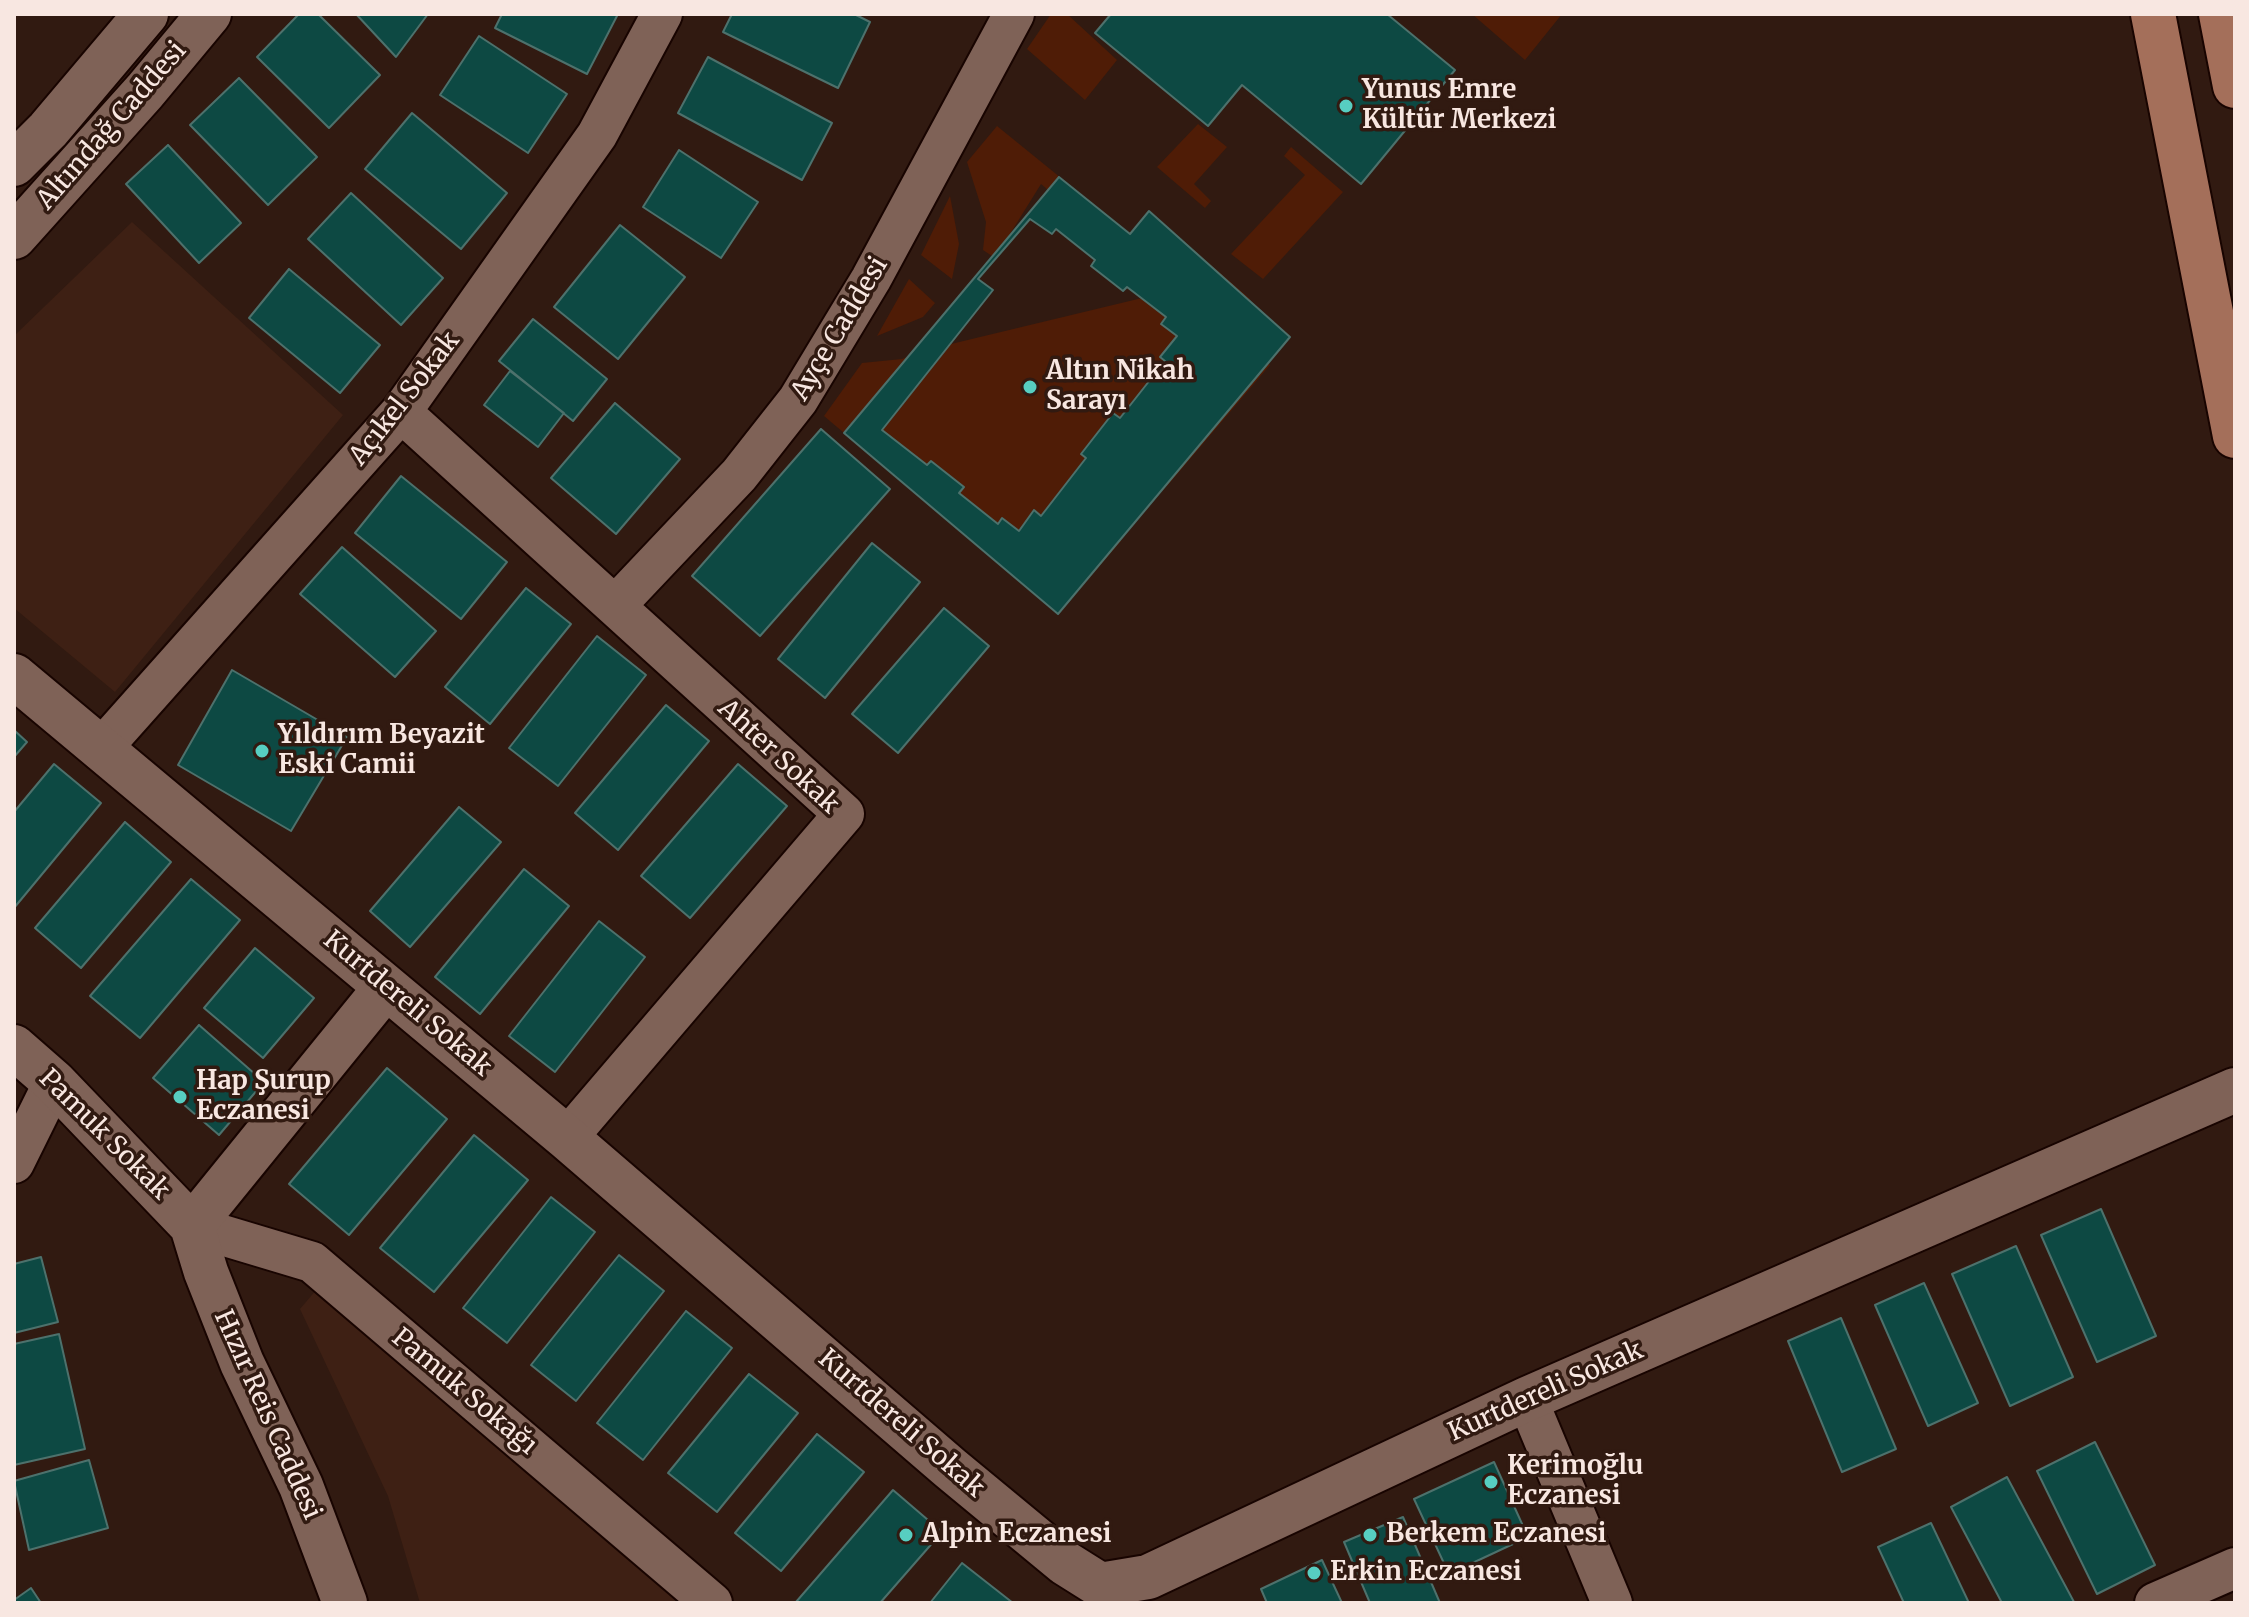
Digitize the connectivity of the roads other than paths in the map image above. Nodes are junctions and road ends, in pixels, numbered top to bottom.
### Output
1 (146, 14) edge
2 (209, 14) edge
3 (662, 14) edge
4 (1014, 14) edge
5 (2153, 14) edge
6 (2221, 14) edge
7 (2235, 86) edge
8 (14, 164) edge
9 (14, 237) edge
10 (401, 412) junction
11 (2235, 436) edge
12 (615, 606) junction
13 (14, 676) edge
14 (100, 750) junction
15 (386, 987) junction
16 (14, 1047) edge
17 (54, 1082) junction
18 (2235, 1090) edge
19 (567, 1138) junction
20 (14, 1163) edge
21 (192, 1226) junction
22 (1527, 1399) junction
23 (2235, 1568) edge
24 (1092, 1594) edge
25 (2168, 1600) edge
26 (345, 1603) edge
27 (712, 1603) edge
28 (1612, 1603) edge

1 - 8 street, Altındağ Caddesi
2 - 9 street, Altındağ Caddesi
3 - 10 street, Açıkel Sokak
4 - 12 street, Ayçe Caddesi
5 - 11 main road
6 - 7 main road
10 - 12 street, Ahter Sokak
10 - 14 street, Açıkel Sokak
12 - 19 street, Ahter Sokak
13 - 14 street, Kurtdereli Sokak
14 - 15 street, Kurtdereli Sokak
15 - 19 street, Kurtdereli Sokak
15 - 21 street
16 - 17 street, Pamuk Sokak
17 - 20 street
17 - 21 street, Pamuk Sokak
18 - 22 street, Kurtdereli Sokak
19 - 24 street, Kurtdereli Sokak
21 - 26 street, Hızır Reis Caddesi
21 - 27 street, Pamuk Sokağı
22 - 24 street, Kurtdereli Sokak
22 - 28 street
23 - 25 street

